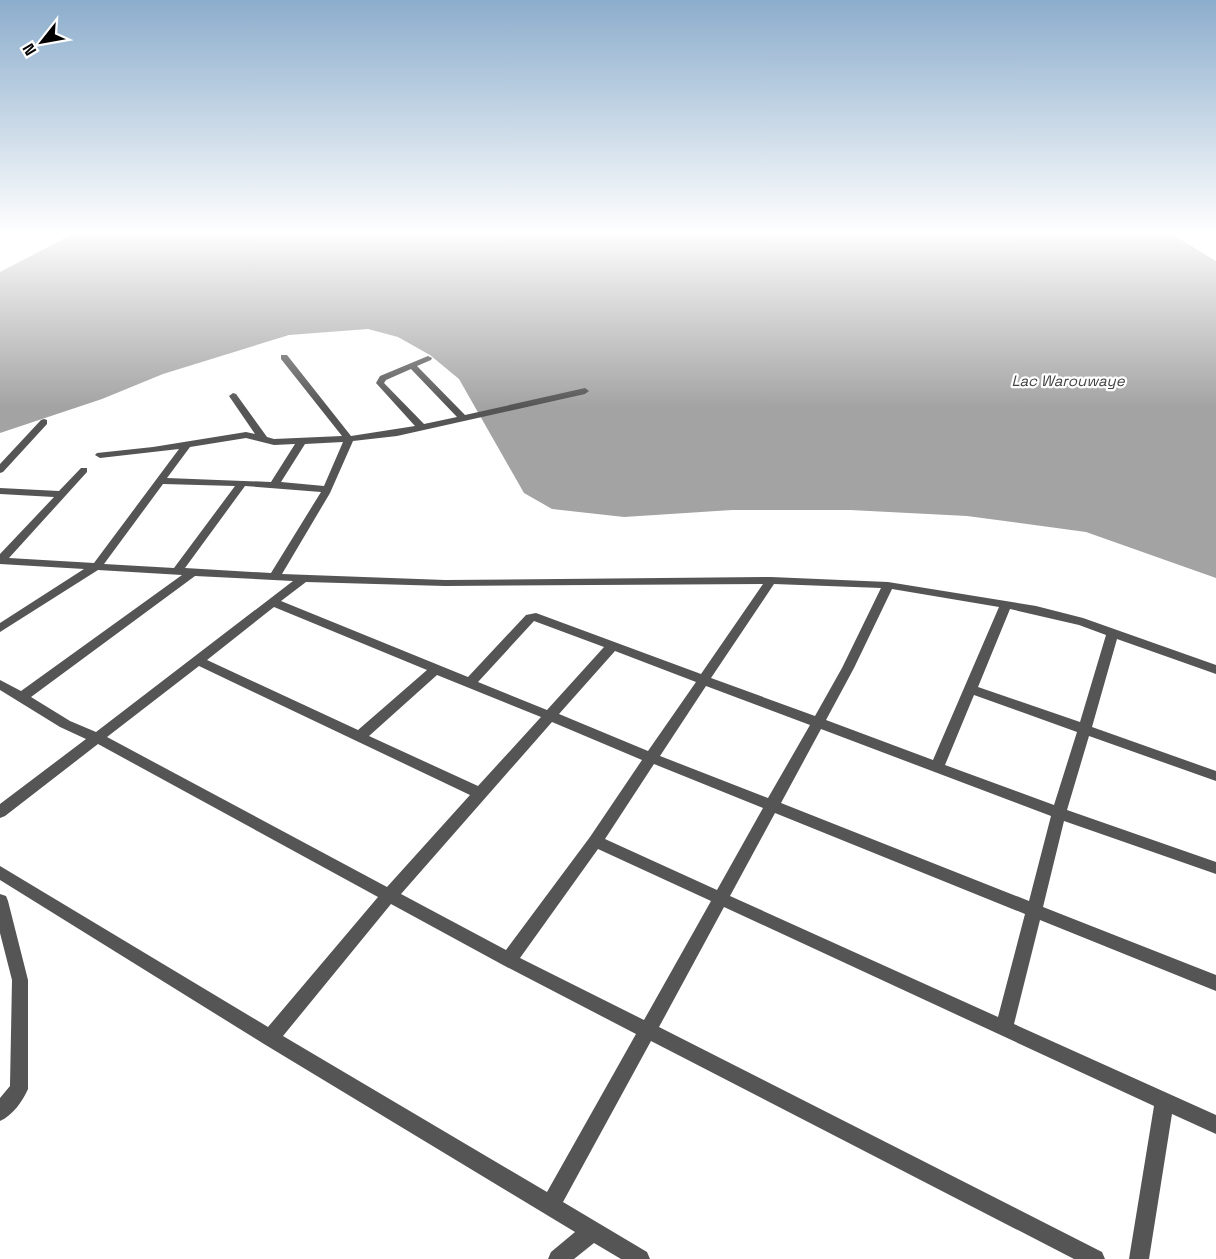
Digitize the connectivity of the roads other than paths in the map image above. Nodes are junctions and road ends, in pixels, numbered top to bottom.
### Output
1 (284, 357) dead end
2 (428, 358) dead end
3 (412, 365) junction
4 (585, 391) dead end
5 (233, 396) dead end
6 (462, 417) junction
7 (44, 422) dead end
8 (421, 427) junction
9 (349, 439) junction
10 (263, 440) junction
11 (301, 442) junction
12 (188, 445) junction
13 (100, 455) dead end
14 (0, 470) edge
15 (84, 470) dead end
16 (160, 481) junction
17 (242, 483) junction
18 (274, 485) junction
19 (327, 489) junction
20 (0, 491) edge
21 (60, 494) junction
22 (0, 561) edge
23 (97, 566) junction
24 (178, 570) junction
25 (193, 572) junction
26 (275, 576) junction
27 (304, 578) junction
28 (771, 580) junction
29 (888, 585) junction
30 (272, 602) junction
31 (1006, 605) junction
32 (0, 628) edge
33 (1113, 633) junction
34 (613, 645) junction
35 (197, 660) junction
36 (436, 669) junction
37 (1216, 670) edge
38 (705, 680) junction
39 (470, 683) junction
40 (0, 684) edge
41 (971, 689) junction
42 (22, 697) junction
43 (550, 716) junction
44 (817, 722) junction
45 (1084, 730) junction
46 (360, 736) junction
47 (97, 738) junction
48 (652, 758) junction
49 (937, 767) junction
50 (1216, 776) edge
51 (481, 794) junction
52 (771, 805) junction
53 (0, 812) edge
54 (1059, 813) junction
55 (595, 842) junction
56 (1216, 867) edge
57 (0, 872) edge
58 (389, 896) junction
59 (719, 899) junction
60 (0, 901) edge
61 (1035, 911) junction
62 (509, 960) junction
63 (1216, 983) edge
64 (1004, 1029) junction
65 (649, 1031) junction
66 (270, 1038) junction
67 (1164, 1103) junction
68 (0, 1112) edge
69 (1216, 1125) edge
70 (551, 1205) junction
71 (593, 1230) junction
72 (558, 1259) edge
73 (640, 1259) edge
74 (1095, 1259) edge
75 (1139, 1259) edge

1 - 9 street
2 - 3 street
3 - 6 street
3 - 8 street
4 - 6 street
5 - 10 street
6 - 8 street
7 - 14 street
8 - 9 street
9 - 11 street
9 - 19 street
10 - 11 street
10 - 12 street
11 - 18 street
12 - 13 street
12 - 16 street
15 - 21 street
16 - 17 street
16 - 23 street
17 - 18 street
17 - 24 street
18 - 19 street
19 - 26 street
20 - 21 street
21 - 22 street
22 - 23 street
23 - 24 street
23 - 32 street
24 - 25 street
25 - 26 street
25 - 42 street
26 - 27 street
27 - 28 street
27 - 30 street
28 - 29 street
28 - 38 street
29 - 31 street
29 - 44 street
30 - 35 street
30 - 36 street
31 - 33 street
31 - 41 street
33 - 37 street
33 - 45 street
34 - 38 street
34 - 39 street
34 - 43 street
35 - 46 street
35 - 47 street
36 - 39 street
36 - 46 street
38 - 44 street
38 - 48 street
39 - 43 street
40 - 42 street
41 - 45 street
41 - 49 street
42 - 47 street
43 - 48 street
43 - 51 street
44 - 49 street
44 - 52 street
45 - 50 street
45 - 54 street
46 - 51 street
47 - 53 street
47 - 58 street
48 - 52 street
48 - 55 street
49 - 54 street
51 - 58 street
52 - 59 street
52 - 61 street
54 - 56 street
54 - 61 street
55 - 59 street
55 - 62 street
57 - 66 street
58 - 62 street
58 - 66 street
59 - 64 street
59 - 65 street
60 - 68 street
61 - 63 street
61 - 64 street
62 - 65 street
64 - 67 street
65 - 70 street
65 - 74 street
66 - 70 street
67 - 69 street
67 - 75 street
70 - 71 street
71 - 72 street
71 - 73 street

